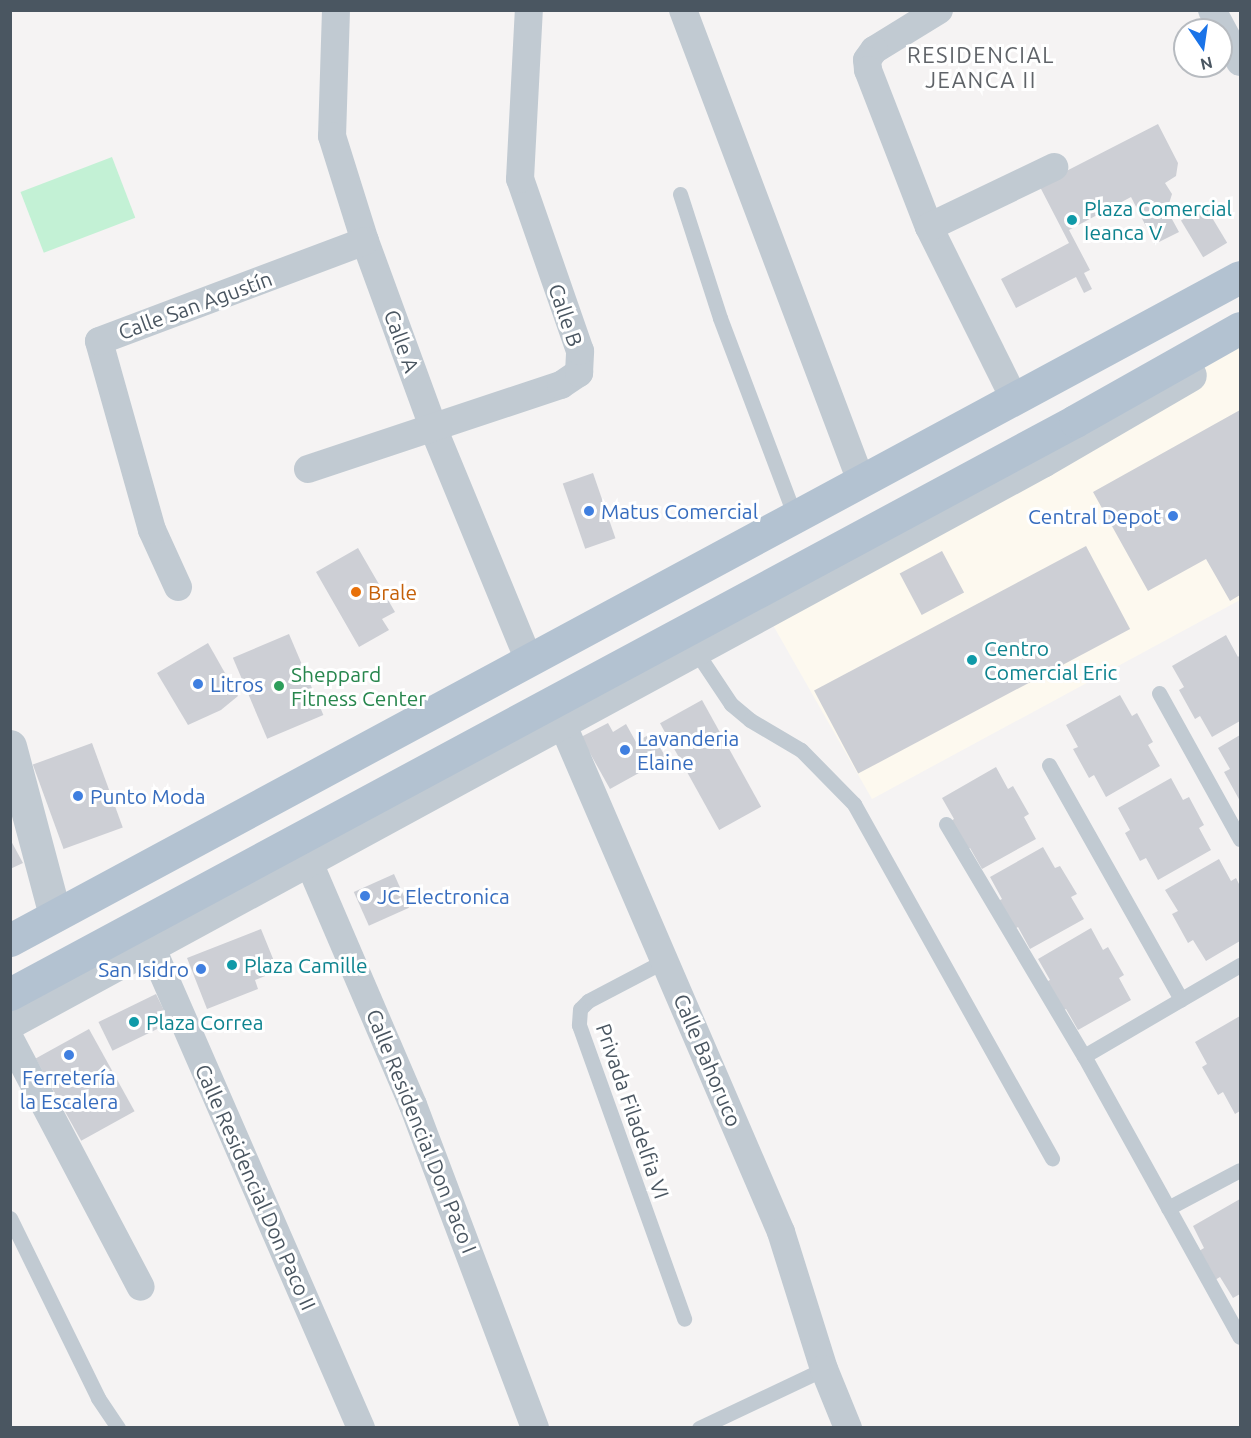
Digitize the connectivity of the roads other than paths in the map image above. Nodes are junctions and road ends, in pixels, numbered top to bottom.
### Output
1 (336, 10) edge
2 (529, 10) edge
3 (683, 10) edge
4 (939, 10) edge
5 (1212, 10) edge
6 (1240, 62) edge
7 (1054, 167) dead end
8 (680, 194) dead end
9 (929, 227) junction
10 (365, 241) junction
11 (1240, 277) edge
12 (1240, 328) edge
13 (1240, 345) edge
14 (1015, 400) junction
15 (434, 430) junction
16 (308, 469) dead end
17 (861, 481) junction
18 (795, 516) junction
19 (178, 587) dead end
20 (695, 650) junction
21 (528, 658) junction
22 (1159, 693) dead end
23 (557, 710) junction
24 (10, 746) edge
25 (1050, 765) dead end
26 (946, 824) dead end
27 (1240, 839) edge
28 (304, 850) junction
29 (55, 915) junction
30 (10, 940) edge
31 (151, 946) junction
32 (666, 960) junction
33 (1240, 965) edge
34 (10, 994) edge
35 (1181, 999) junction
36 (10, 1022) edge
37 (10, 1040) edge
38 (1084, 1056) junction
39 (1052, 1159) dead end
40 (1240, 1170) edge
41 (1168, 1208) junction
42 (10, 1218) edge
43 (141, 1287) dead end
44 (684, 1319) dead end
45 (1240, 1337) edge
46 (824, 1369) junction
47 (118, 1428) edge
48 (361, 1428) edge
49 (535, 1428) edge
50 (699, 1428) edge
51 (848, 1428) edge

1 - 10 street, Calle A
2 - 15 street, Calle B
3 - 17 street
4 - 9 street
5 - 6 street
7 - 9 street
8 - 18 lane
9 - 14 street
10 - 15 street, Calle A
10 - 19 street, Calle San Agustín
11 - 14 main road
12 - 23 main road
13 - 20 street
14 - 17 main road
15 - 16 street, Calle B
15 - 21 street, Calle A
17 - 18 main road
18 - 21 main road
20 - 23 street
20 - 39 lane
21 - 29 main road
22 - 27 lane
23 - 28 main road
23 - 32 street, Calle Bahoruco
24 - 29 street
25 - 35 lane
26 - 38 lane
28 - 31 street
28 - 34 main road
28 - 49 street, Calle Residencial Don Paco I
29 - 30 main road
31 - 36 street
31 - 48 street, Calle Residencial Don Paco II
32 - 44 lane, Privada Filadelfia VI
32 - 46 street, Calle Bahoruco
33 - 35 lane
35 - 38 lane
37 - 43 street
38 - 41 lane
40 - 41 lane
41 - 45 lane
42 - 47 lane
46 - 50 lane
46 - 51 street, Calle Bahoruco

